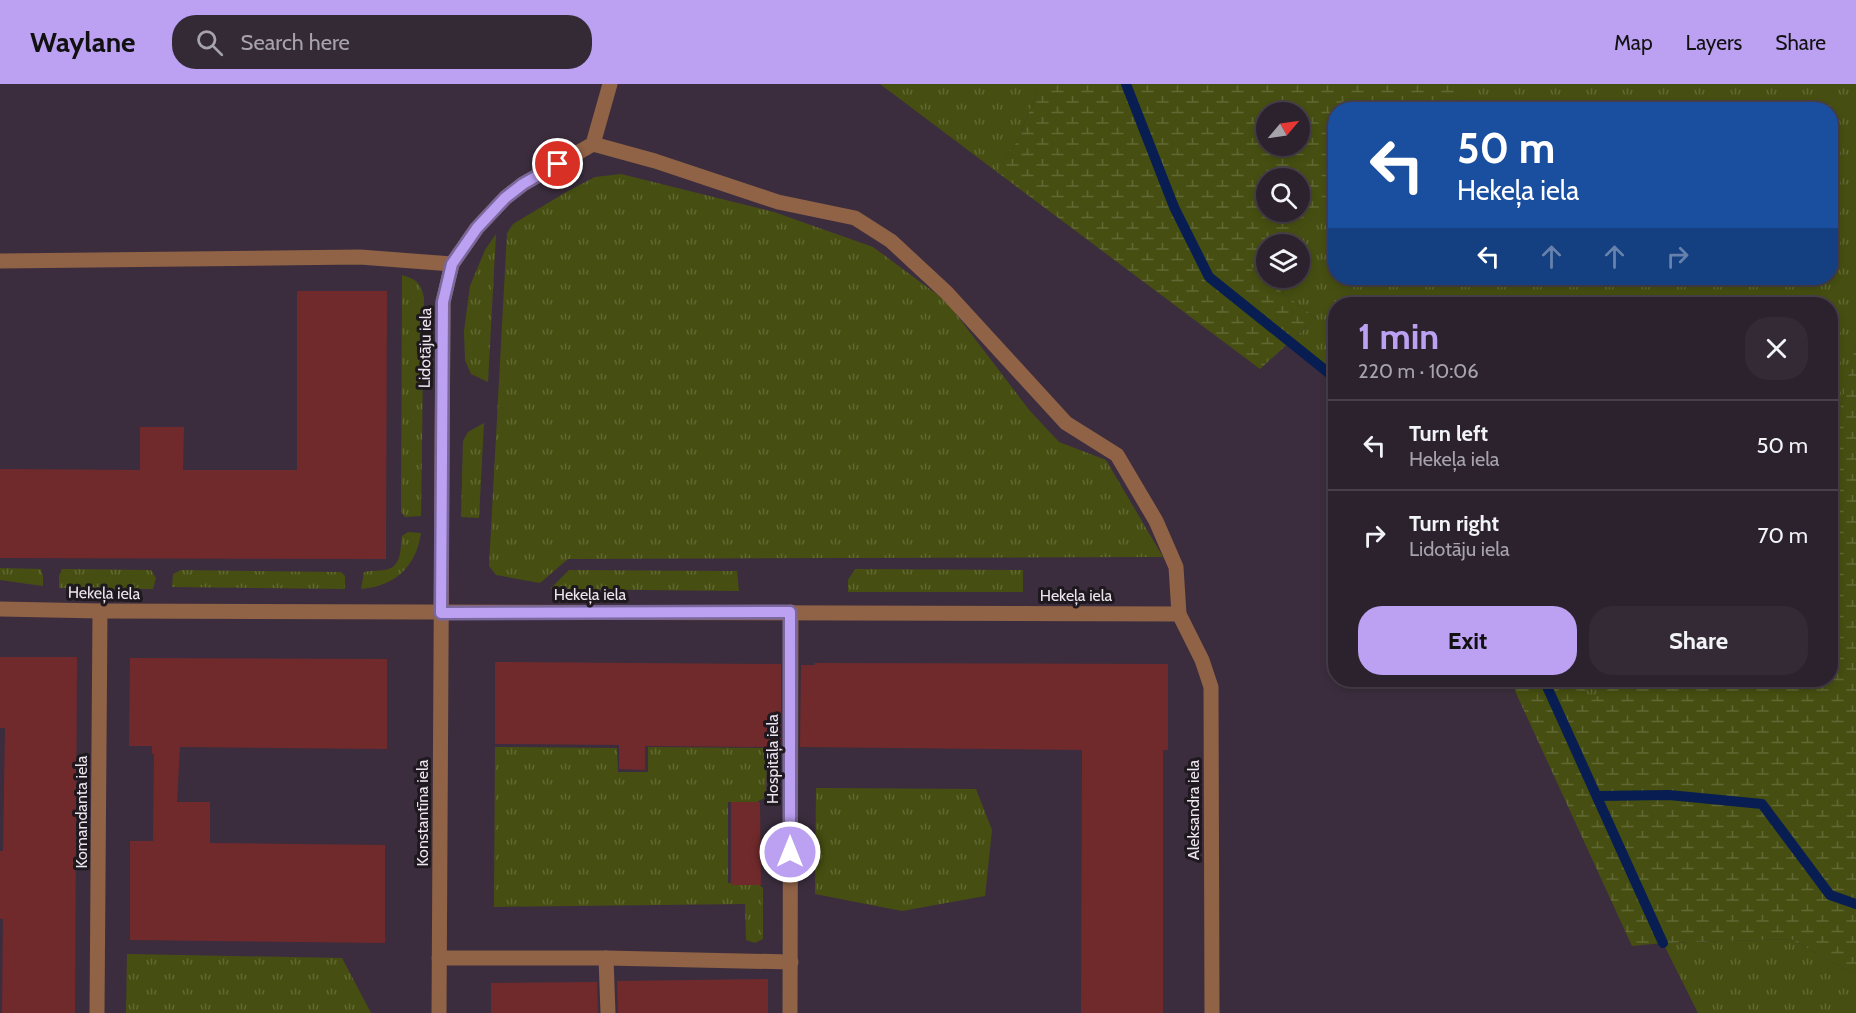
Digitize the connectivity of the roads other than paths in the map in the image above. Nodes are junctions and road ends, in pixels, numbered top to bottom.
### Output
1 (609, 84) edge
2 (593, 144) junction
3 (0, 261) edge
4 (452, 264) junction
5 (0, 609) edge
6 (100, 611) junction
7 (790, 612) junction
8 (441, 613) junction
9 (1179, 614) junction
10 (439, 958) junction
11 (606, 958) junction
12 (791, 962) junction
13 (97, 1013) edge
14 (439, 1013) edge
15 (608, 1013) edge
16 (790, 1013) edge
17 (1212, 1013) edge

1 - 2 street
2 - 4 street, Lidotāju iela
2 - 9 street
3 - 4 street
4 - 8 street, Lidotāju iela
5 - 6 street, Hekeļa iela
6 - 8 street, Hekeļa iela
6 - 13 street, Komandanta iela
7 - 8 street, Hekeļa iela
7 - 9 street, Hekeļa iela
7 - 12 street, Hospitāļa iela
8 - 10 street, Konstantīna iela
9 - 17 street, Aleksandra iela
10 - 11 street
10 - 14 street, Konstantīna iela
11 - 12 street
11 - 15 street
12 - 16 street, Hospitāļa iela

